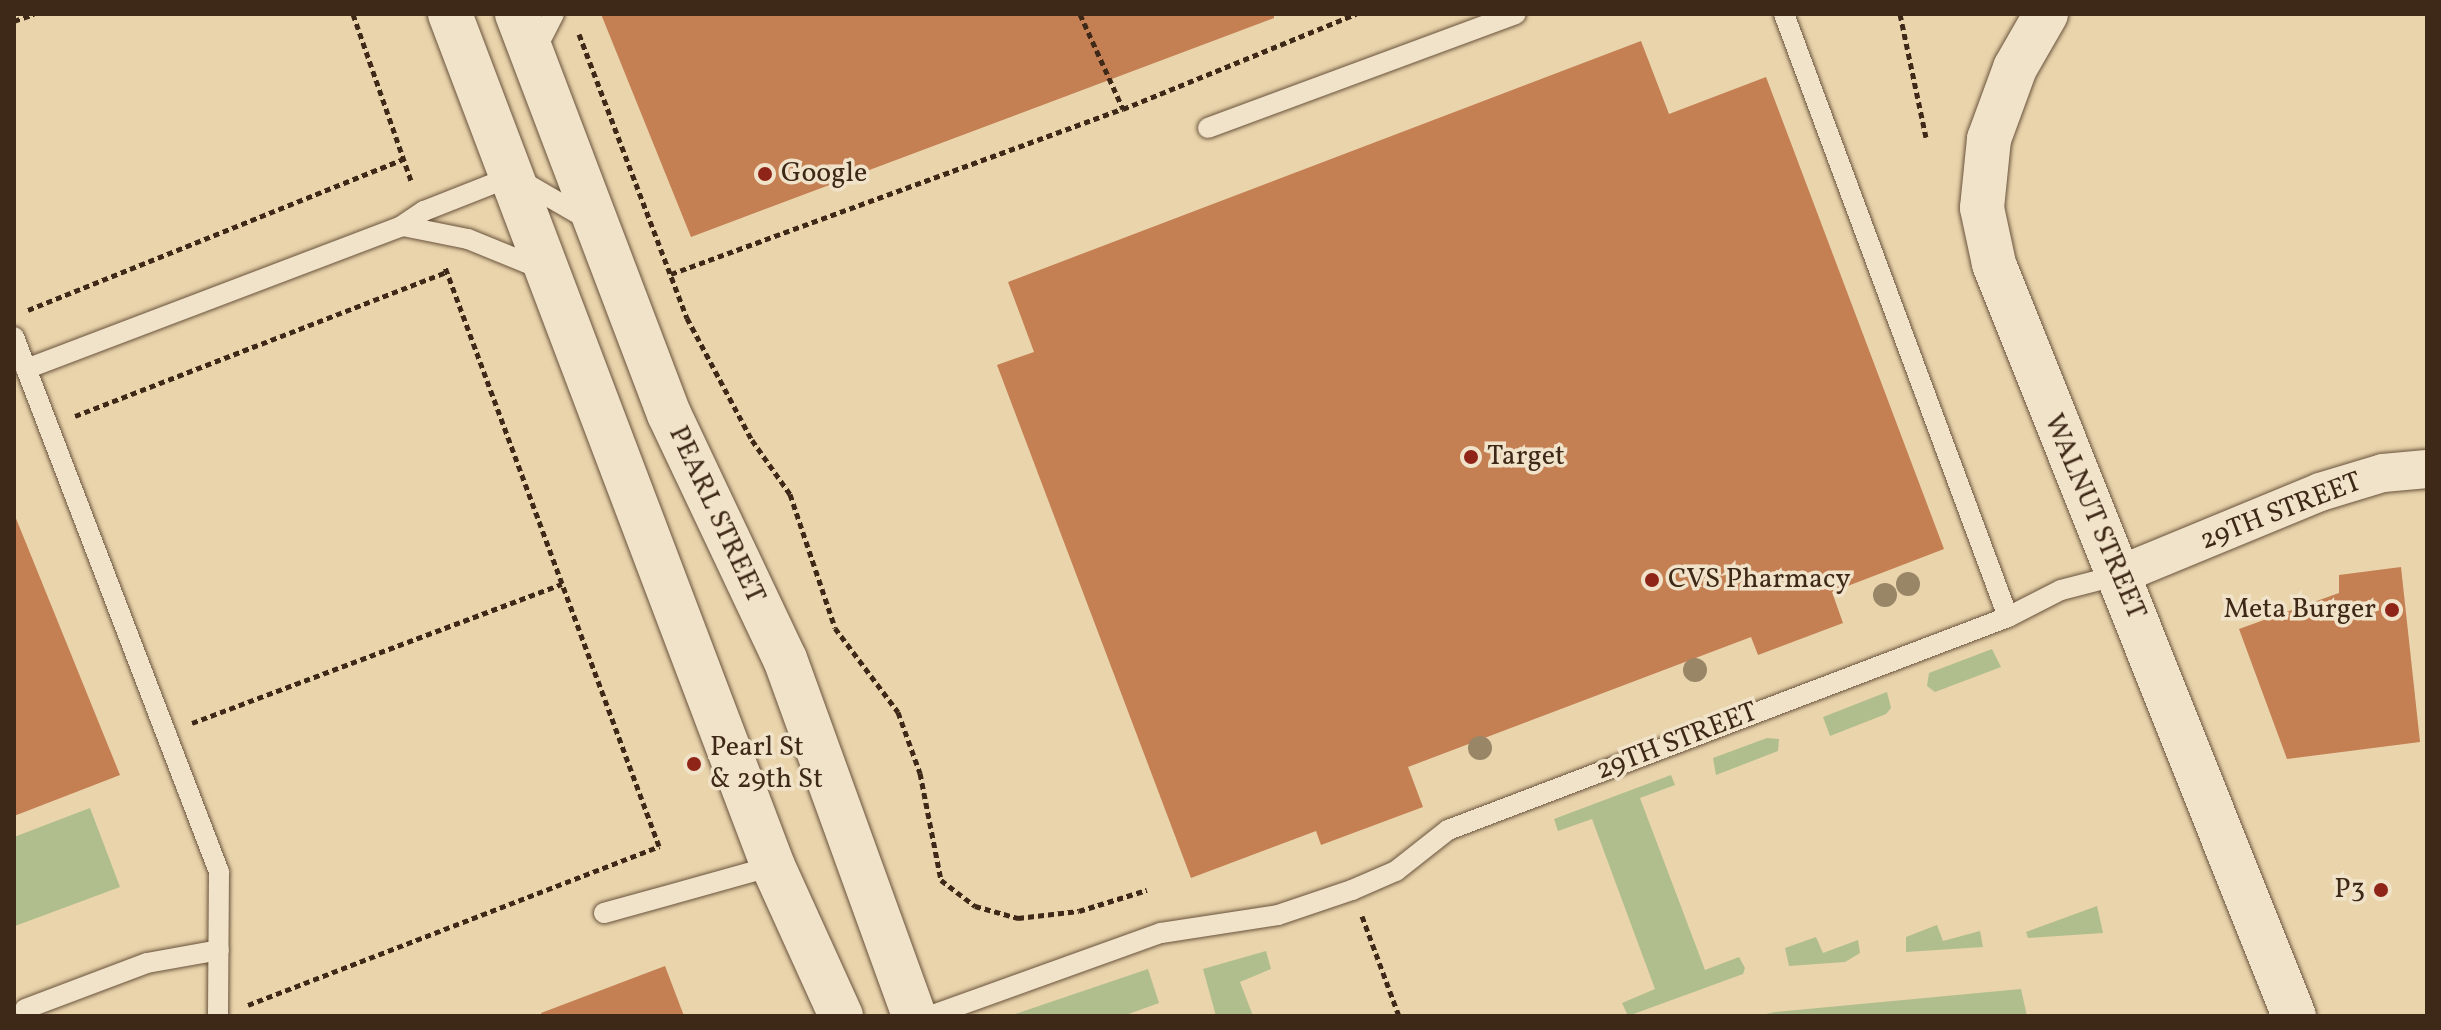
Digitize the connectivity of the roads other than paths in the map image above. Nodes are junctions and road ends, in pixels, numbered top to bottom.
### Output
1 (450, 14) edge
2 (517, 14) edge
3 (554, 14) edge
4 (1516, 14) edge
5 (1784, 14) edge
6 (2046, 14) edge
7 (533, 56) junction
8 (1208, 128) dead end
9 (513, 176) junction
10 (596, 224) junction
11 (403, 226) junction
12 (551, 273) junction
13 (14, 337) edge
14 (26, 369) junction
15 (2427, 469) edge
16 (2119, 575) junction
17 (2008, 617) junction
18 (773, 866) junction
19 (604, 913) dead end
20 (219, 950) junction
21 (25, 1009) dead end
22 (226, 1013) edge
23 (843, 1015) edge
24 (914, 1016) edge
25 (930, 1016) edge
26 (2294, 1016) edge

1 - 9 main road
2 - 7 main road, PEARL STREET
3 - 7 lane
4 - 8 lane
5 - 17 lane
6 - 16 main road, WALNUT STREET
7 - 10 main road, PEARL STREET
9 - 10 lane
9 - 11 lane
9 - 12 main road
10 - 24 main road, PEARL STREET
11 - 12 lane
11 - 14 lane
12 - 18 main road
13 - 14 lane
14 - 20 lane
15 - 16 street, 29TH STREET
16 - 17 lane, 29TH STREET
16 - 26 main road, WALNUT STREET
17 - 25 lane, 29TH STREET
18 - 19 lane
18 - 23 main road
20 - 21 lane
20 - 22 lane

